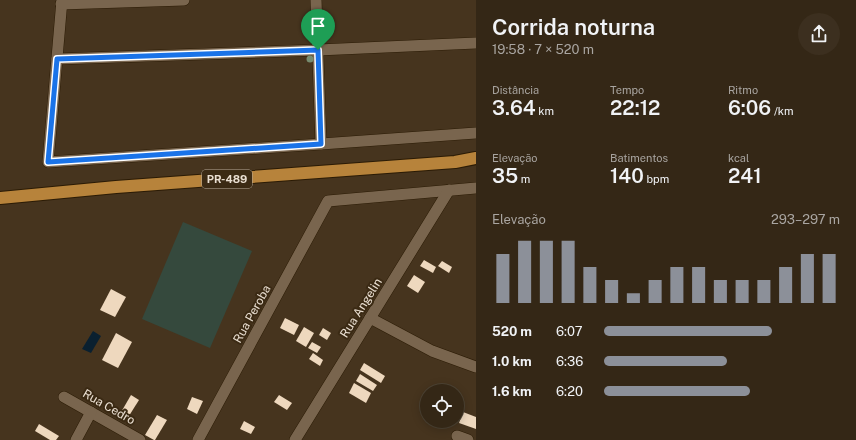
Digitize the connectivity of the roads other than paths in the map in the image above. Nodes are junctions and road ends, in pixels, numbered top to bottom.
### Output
1 (184, 0) edge
2 (316, 0) edge
3 (61, 2) edge
4 (476, 43) edge
5 (318, 50) junction
6 (57, 59) junction
7 (476, 133) edge
8 (321, 144) junction
9 (476, 158) edge
10 (455, 162) junction
11 (476, 164) edge
12 (476, 188) edge
13 (449, 190) junction
14 (0, 198) edge
15 (370, 318) junction
16 (476, 367) edge
17 (64, 397) dead end
18 (91, 412) junction
19 (457, 436) dead end
20 (76, 440) edge
21 (140, 440) edge
22 (198, 440) edge
23 (295, 440) edge
24 (468, 440) edge

1 - 3 street
2 - 5 street
3 - 6 street
4 - 5 street
5 - 6 street
5 - 8 street
6 - 8 street
7 - 8 street
9 - 10 main road, PR-489 / PR-489
10 - 11 main road, PR-489 / PR-489
10 - 14 main road, PR-489 / PR-489
12 - 13 street
13 - 15 street, Rua Angelin
13 - 22 street, Rua Peroba
15 - 16 street
15 - 23 street, Rua Angelin
17 - 18 street, Rua Cedro
18 - 20 street
18 - 21 street, Rua Cedro
19 - 24 street

